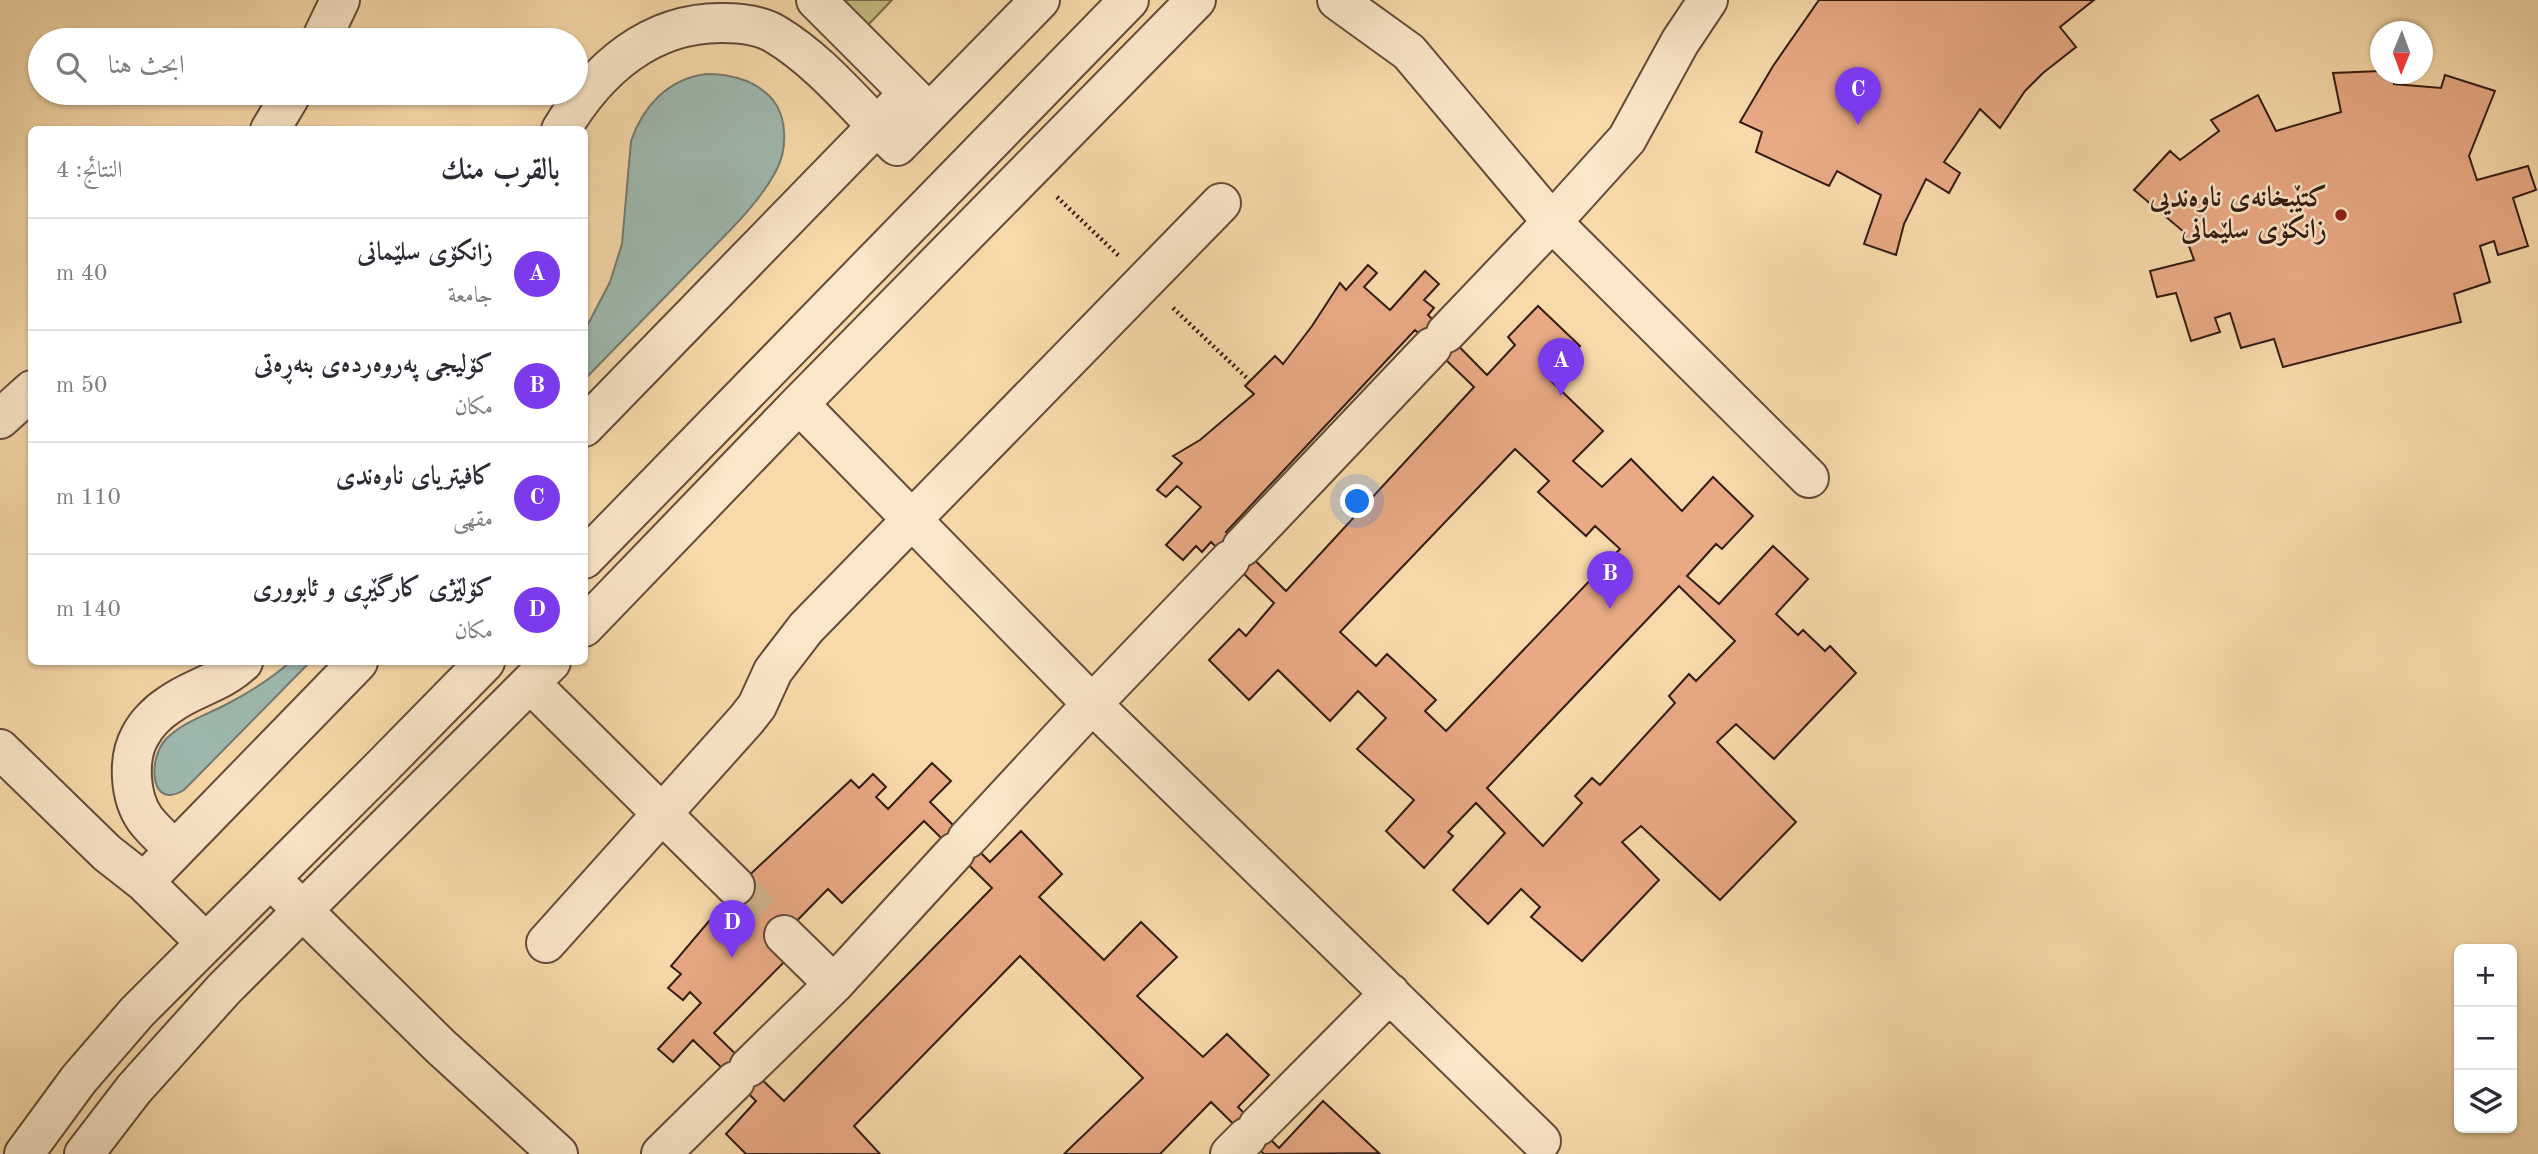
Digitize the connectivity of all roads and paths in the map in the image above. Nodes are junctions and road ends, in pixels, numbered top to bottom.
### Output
1 (340, 0) edge
2 (816, 0) edge
3 (1040, 0) edge
4 (1129, 0) edge
5 (1196, 0) edge
6 (1337, 0) edge
7 (1708, 0) edge
8 (327, 28) edge
9 (588, 91) edge
10 (919, 103) junction
11 (285, 105) edge
12 (578, 105) edge
13 (272, 126) edge
14 (565, 126) edge
15 (876, 126) junction
16 (1221, 203) dead end
17 (1552, 222) junction
18 (28, 394) edge
19 (799, 404) junction
20 (0, 419) edge
21 (588, 423) edge
22 (1809, 478) dead end
23 (911, 519) junction
24 (588, 555) edge
25 (588, 623) edge
26 (239, 665) edge
27 (355, 665) edge
28 (482, 665) edge
29 (541, 672) edge
30 (1092, 704) junction
31 (0, 749) edge
32 (661, 813) junction
33 (175, 850) junction
34 (270, 880) junction
35 (144, 882) junction
36 (735, 886) tunnel mouth
37 (303, 909) junction
38 (784, 935) tunnel mouth
39 (206, 943) junction
40 (546, 943) dead end
41 (834, 984) junction
42 (1390, 993) junction
43 (1245, 1139) edge
44 (1541, 1141) dead end
45 (24, 1154) edge
46 (84, 1154) edge
47 (558, 1154) edge
48 (661, 1154) edge

1 - 8 street
2 - 10 street
3 - 10 street
4 - 24 street
5 - 19 street
6 - 17 street
7 - 17 street
9 - 15 street
10 - 15 street
11 - 13 street
12 - 14 street
15 - 21 street
16 - 23 street
17 - 22 street
17 - 30 street
18 - 20 street
19 - 23 street
19 - 25 street
23 - 30 street
23 - 32 street
26 - 33 street
27 - 33 street
28 - 34 street
29 - 32 street
29 - 37 street
30 - 41 street
30 - 42 street
31 - 35 street
32 - 36 street
32 - 40 street
33 - 35 street
34 - 37 street
34 - 39 street
35 - 39 street
37 - 46 street
37 - 47 street
38 - 41 street
39 - 45 street
41 - 48 street
42 - 43 street
42 - 44 street

